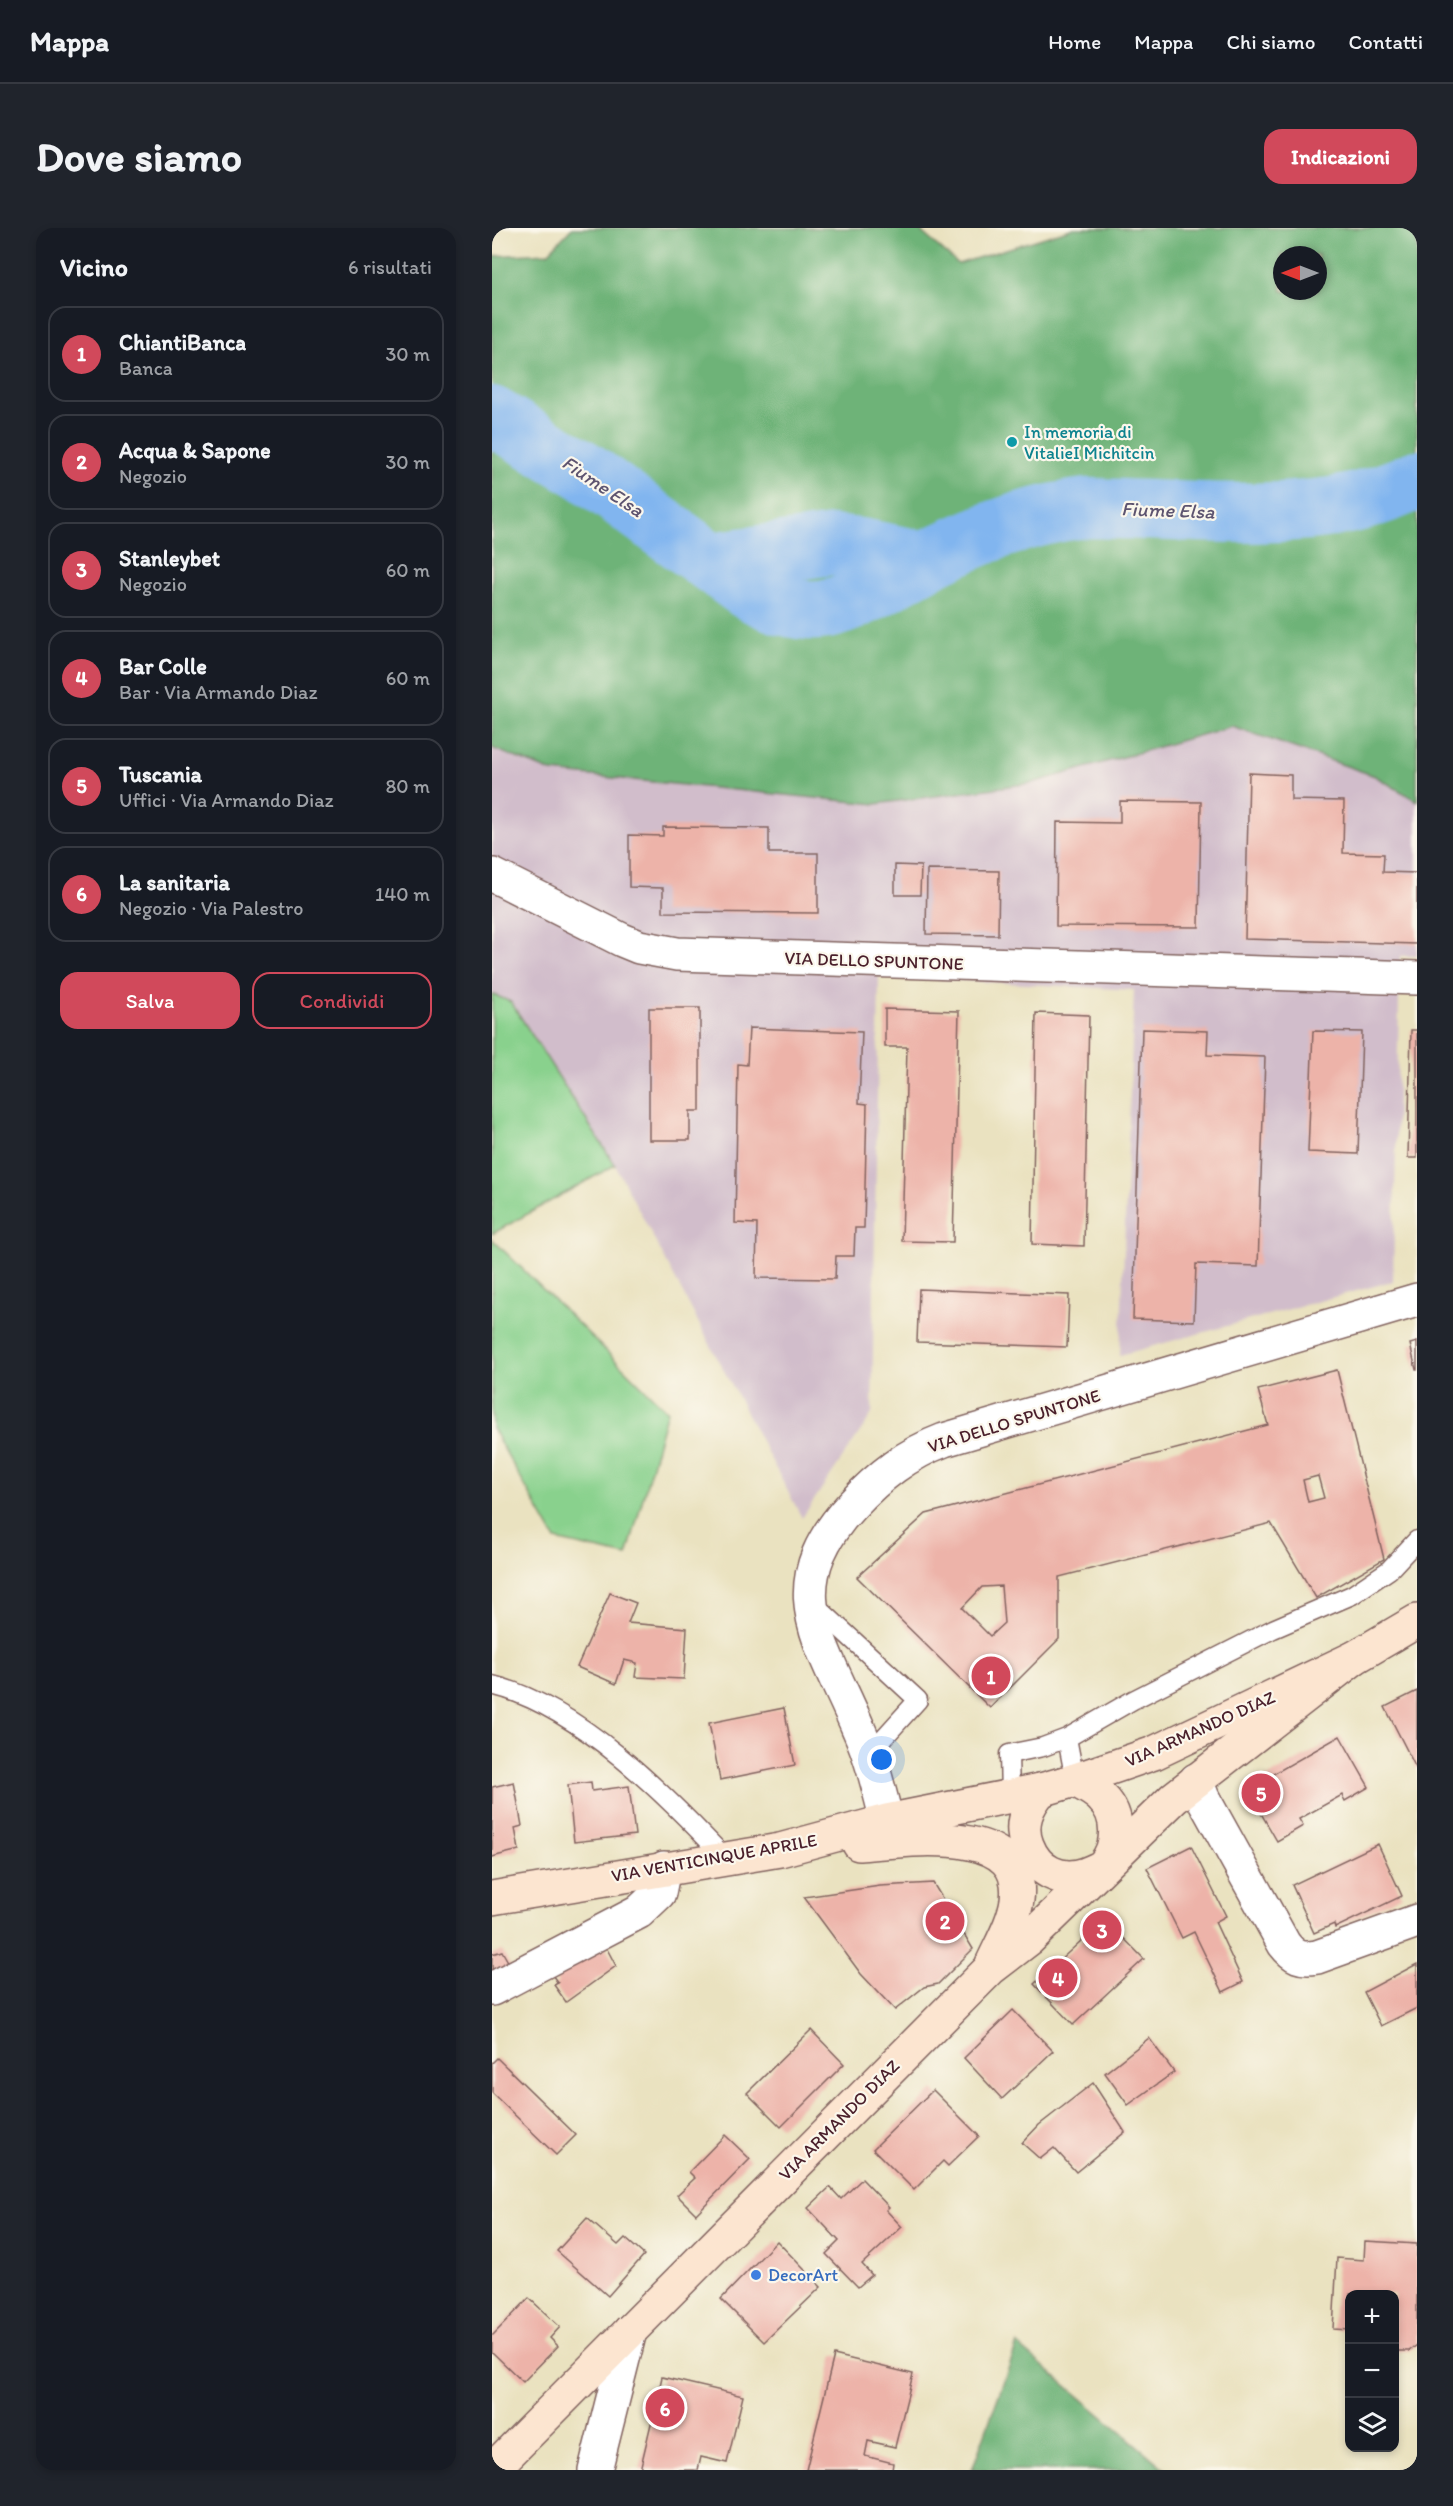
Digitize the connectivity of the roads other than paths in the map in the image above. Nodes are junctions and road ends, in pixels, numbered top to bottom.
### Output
1 (493, 875) edge
2 (1417, 978) edge
3 (1417, 1300) edge
4 (1417, 1540) edge
5 (810, 1599) junction
6 (1417, 1621) edge
7 (1354, 1659) junction
8 (492, 1685) edge
9 (1067, 1738) junction
10 (1154, 1753) junction
11 (869, 1754) junction
12 (1075, 1780) junction
13 (1196, 1780) junction
14 (1026, 1793) junction
15 (887, 1821) junction
16 (780, 1850) junction
17 (725, 1858) junction
18 (1102, 1866) junction
19 (664, 1868) junction
20 (492, 1898) edge
21 (1417, 1921) edge
22 (990, 1969) junction
23 (492, 1989) edge
24 (630, 2331) junction
25 (492, 2470) edge
26 (595, 2470) edge

1 - 2 street, VIA DELLO SPUNTONE
3 - 5 street, VIA DELLO SPUNTONE
4 - 9 lane
5 - 11 street, VIA DELLO SPUNTONE
5 - 11 lane
6 - 7 main road, VIA ARMANDO DIAZ
7 - 10 main road, VIA ARMANDO DIAZ
7 - 13 main road, VIA ARMANDO DIAZ
8 - 17 lane
9 - 12 lane
9 - 14 lane
10 - 12 main road, VIA ARMANDO DIAZ
10 - 13 main road
11 - 15 street, VIA DELLO SPUNTONE
12 - 14 main road, VIA ARMANDO DIAZ
12 - 18 main road
13 - 18 main road, VIA ARMANDO DIAZ
13 - 21 street
14 - 15 main road, VIA VENTICINQUE APRILE
14 - 18 main road
15 - 16 main road, VIA VENTICINQUE APRILE
16 - 17 main road, VIA VENTICINQUE APRILE
16 - 22 main road
17 - 19 main road, VIA VENTICINQUE APRILE
18 - 22 main road, VIA ARMANDO DIAZ
19 - 20 main road, VIA VENTICINQUE APRILE
19 - 23 street
22 - 24 main road, VIA ARMANDO DIAZ
24 - 25 main road, VIA ARMANDO DIAZ
24 - 26 street

